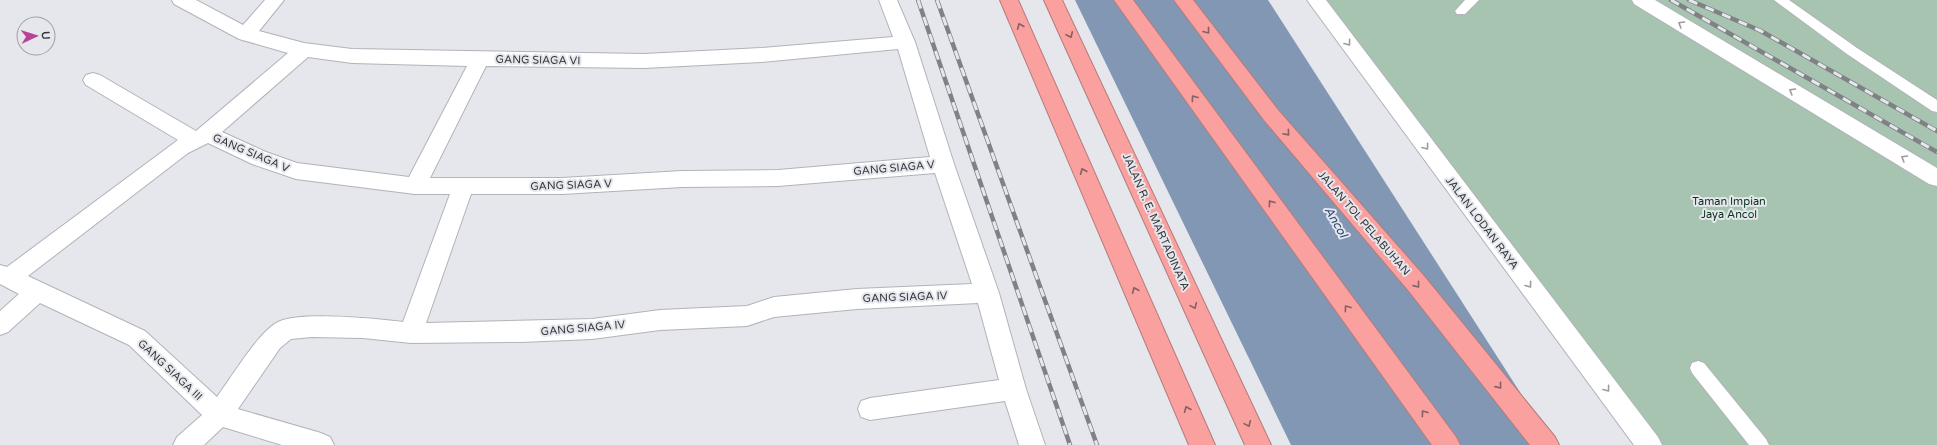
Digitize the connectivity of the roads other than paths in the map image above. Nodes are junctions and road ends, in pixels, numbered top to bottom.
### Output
1 (181, 0) edge
2 (275, 0) edge
3 (888, 0) edge
4 (1009, 0) edge
5 (1053, 0) edge
6 (1123, 0) edge
7 (1183, 0) edge
8 (1316, 0) edge
9 (1473, 0) edge
10 (1641, 0) edge
11 (1780, 0) edge
12 (1461, 11) dead end
13 (246, 34) junction
14 (905, 42) junction
15 (304, 50) junction
16 (480, 59) junction
17 (93, 80) dead end
18 (1937, 107) edge
19 (201, 137) junction
20 (943, 164) junction
21 (1937, 178) edge
22 (415, 186) junction
23 (463, 187) junction
24 (4, 276) edge
25 (37, 292) junction
26 (988, 293) junction
27 (0, 325) edge
28 (411, 333) junction
29 (1698, 368) dead end
30 (1014, 389) junction
31 (870, 409) dead end
32 (219, 414) junction
33 (186, 445) edge
34 (322, 445) edge
35 (1032, 445) edge
36 (1202, 445) edge
37 (1258, 445) edge
38 (1446, 445) edge
39 (1546, 445) edge
40 (1649, 445) edge
41 (1760, 445) edge

1 - 13 street, GANG SIAGA VI
2 - 13 street
3 - 14 street
36 -> 4 highway
5 -> 37 highway, JALAN R. E. MARTADINATA
38 -> 6 highway
7 -> 39 highway, JALAN TOL PELABUHAN
8 -> 40 street, JALAN LODAN RAYA
9 - 12 lane
21 -> 10 street
11 - 18 lane
13 - 15 street, GANG SIAGA VI
14 - 16 street, GANG SIAGA VI
14 - 20 street
15 - 16 street, GANG SIAGA VI
15 - 19 street
16 - 22 street
17 - 19 street, GANG SIAGA V
19 - 22 street, GANG SIAGA V
19 - 24 street
20 - 23 street, GANG SIAGA V
20 - 26 street
22 - 23 street, GANG SIAGA V
23 - 28 street
24 - 25 street, GANG SIAGA III
25 - 27 street
25 - 32 street, GANG SIAGA III
26 - 28 street, GANG SIAGA IV
26 - 30 street
28 - 32 street, GANG SIAGA IV
29 - 41 lane
30 - 31 street
30 - 35 street
32 - 33 street, GANG SIAGA IV
32 - 34 street, GANG SIAGA III

